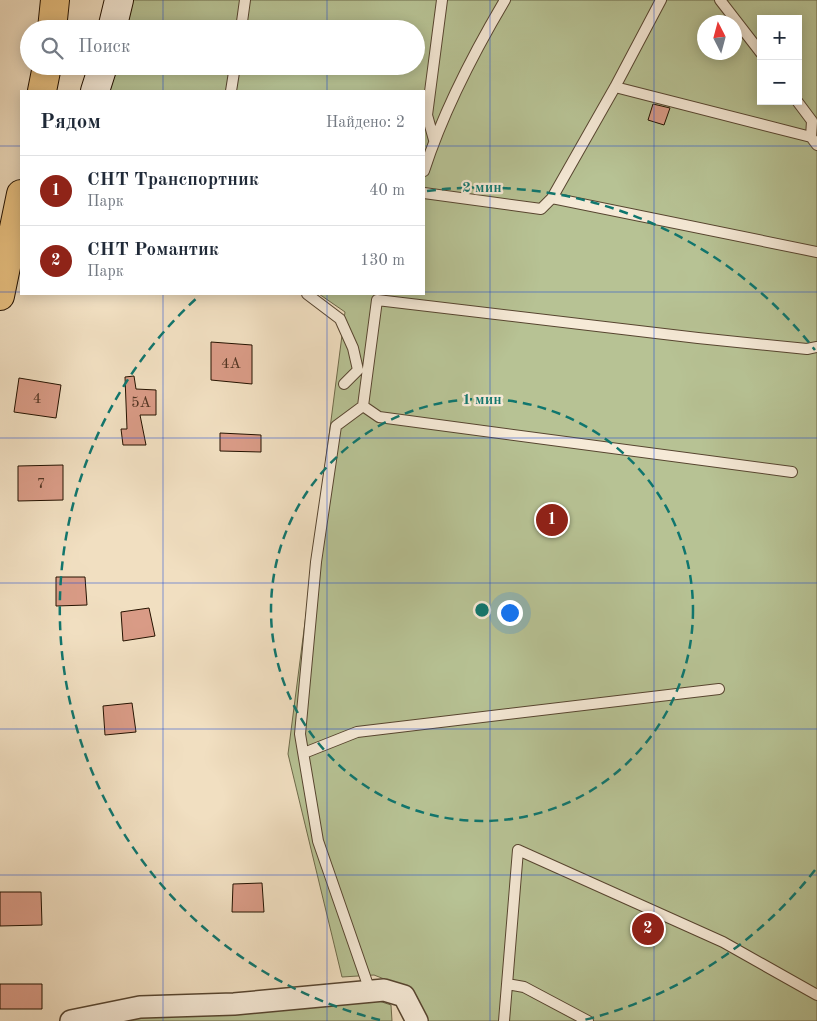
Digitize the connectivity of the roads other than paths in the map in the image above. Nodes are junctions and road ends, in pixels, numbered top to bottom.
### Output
1 (55, 0) edge
2 (119, 0) edge
3 (245, 0) edge
4 (442, 0) edge
5 (505, 0) edge
6 (661, 0) edge
7 (720, 0) edge
8 (53, 20) edge
9 (114, 20) edge
10 (242, 20) edge
11 (757, 48) edge
12 (45, 75) edge
13 (99, 75) edge
14 (234, 75) edge
15 (615, 87) junction
16 (42, 90) edge
17 (95, 90) edge
18 (231, 90) edge
19 (800, 105) edge
20 (434, 140) junction
21 (814, 141) edge
22 (425, 168) edge
23 (425, 193) edge
24 (552, 198) junction
25 (20, 199) edge
26 (817, 252) edge
27 (20, 262) edge
28 (0, 295) edge
29 (308, 295) edge
30 (817, 347) edge
31 (344, 384) dead end
32 (363, 406) junction
33 (792, 472) dead end
34 (719, 689) dead end
35 (304, 753) junction
36 (507, 984) junction
37 (370, 991) junction
38 (817, 995) edge
39 (72, 1021) edge
40 (417, 1021) edge
41 (504, 1021) edge
42 (588, 1021) edge

1 - 8 main road
2 - 9 street
3 - 10 lane
4 - 20 lane
5 - 20 lane
6 - 15 lane
7 - 11 lane
12 - 16 main road
13 - 17 street
14 - 18 lane
15 - 21 lane
15 - 24 lane
19 - 21 lane
20 - 22 lane
23 - 24 lane
24 - 26 lane
25 - 28 main road
27 - 28 street
29 - 31 lane
30 - 32 lane
32 - 33 lane
32 - 35 lane
34 - 35 lane
35 - 37 lane
36 - 38 lane
36 - 41 lane
36 - 42 lane
37 - 39 street
37 - 40 street

